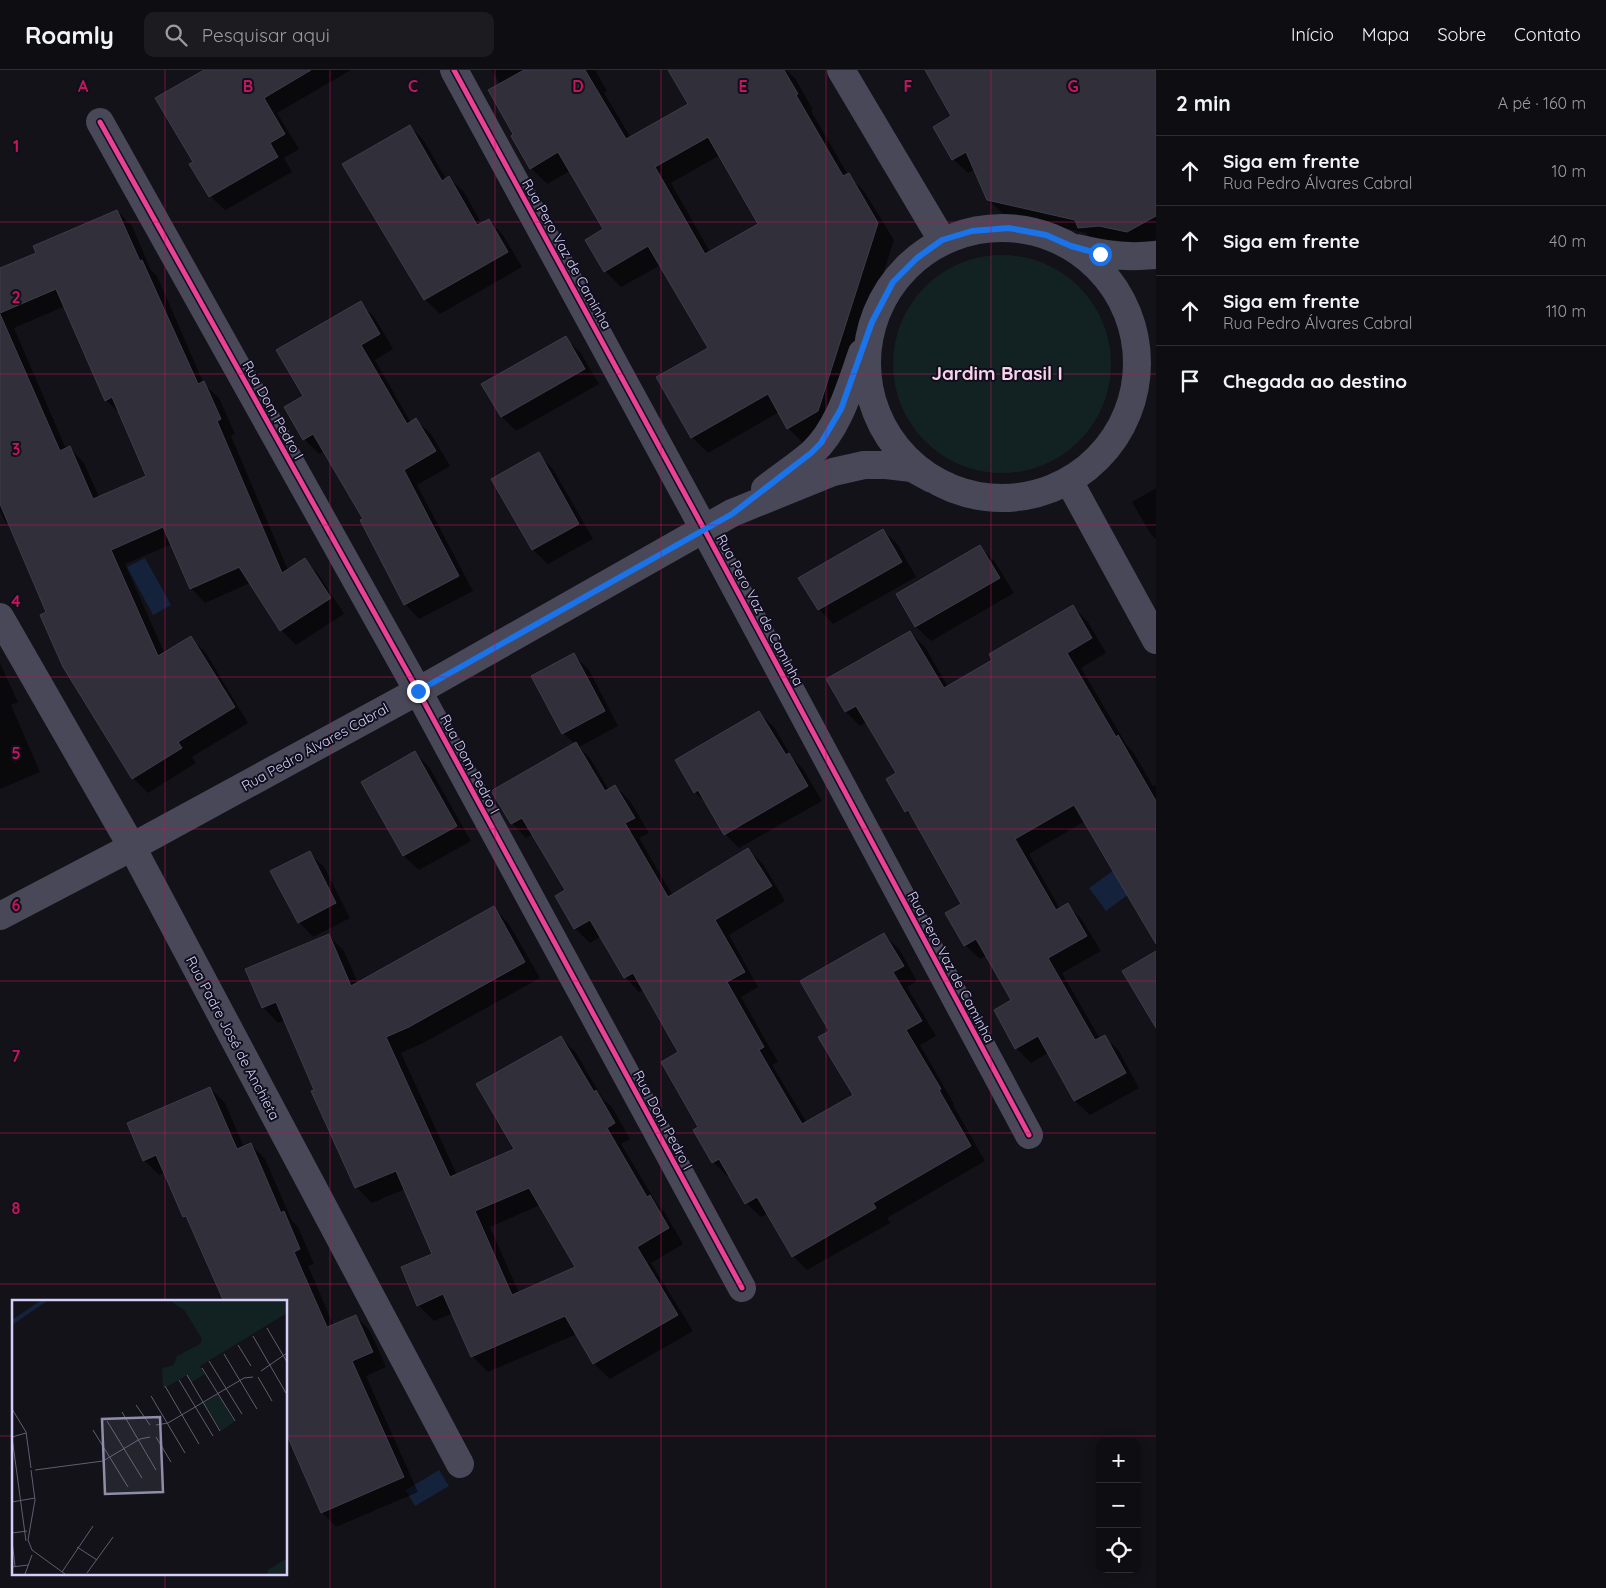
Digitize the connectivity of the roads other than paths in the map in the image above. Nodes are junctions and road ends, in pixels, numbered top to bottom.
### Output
1 (454, 70) edge
2 (841, 70) edge
3 (100, 122) dead end
4 (942, 240) junction
5 (1071, 246) junction
6 (1156, 255) edge
7 (872, 322) junction
8 (1156, 339) edge
9 (1132, 405) junction
10 (932, 479) junction
11 (1069, 481) junction
12 (732, 514) junction
13 (704, 529) junction
14 (0, 616) edge
15 (1156, 640) edge
16 (418, 691) junction
17 (132, 848) junction
18 (0, 916) edge
19 (1029, 1135) dead end
20 (742, 1288) dead end
21 (460, 1464) dead end

1 - 13 street, Rua Pero Vaz de Caminha
2 - 4 street
3 - 16 street, Rua Dom Pedro I
4 - 5 street
4 - 7 street
5 - 6 street
5 - 9 street
7 - 10 street
7 - 12 street, Rua Pedro Álvares Cabral
8 - 9 street
9 - 11 street
10 - 11 street
10 - 12 street, Rua Pedro Álvares Cabral
11 - 15 street
12 - 13 street, Rua Pedro Álvares Cabral
13 - 16 street, Rua Pedro Álvares Cabral
13 - 19 street, Rua Pero Vaz de Caminha
14 - 17 street, Rua Padre José de Anchieta
16 - 17 street, Rua Pedro Álvares Cabral
16 - 20 street, Rua Dom Pedro I
17 - 18 street, Rua Pedro Álvares Cabral
17 - 21 street, Rua Padre José de Anchieta

